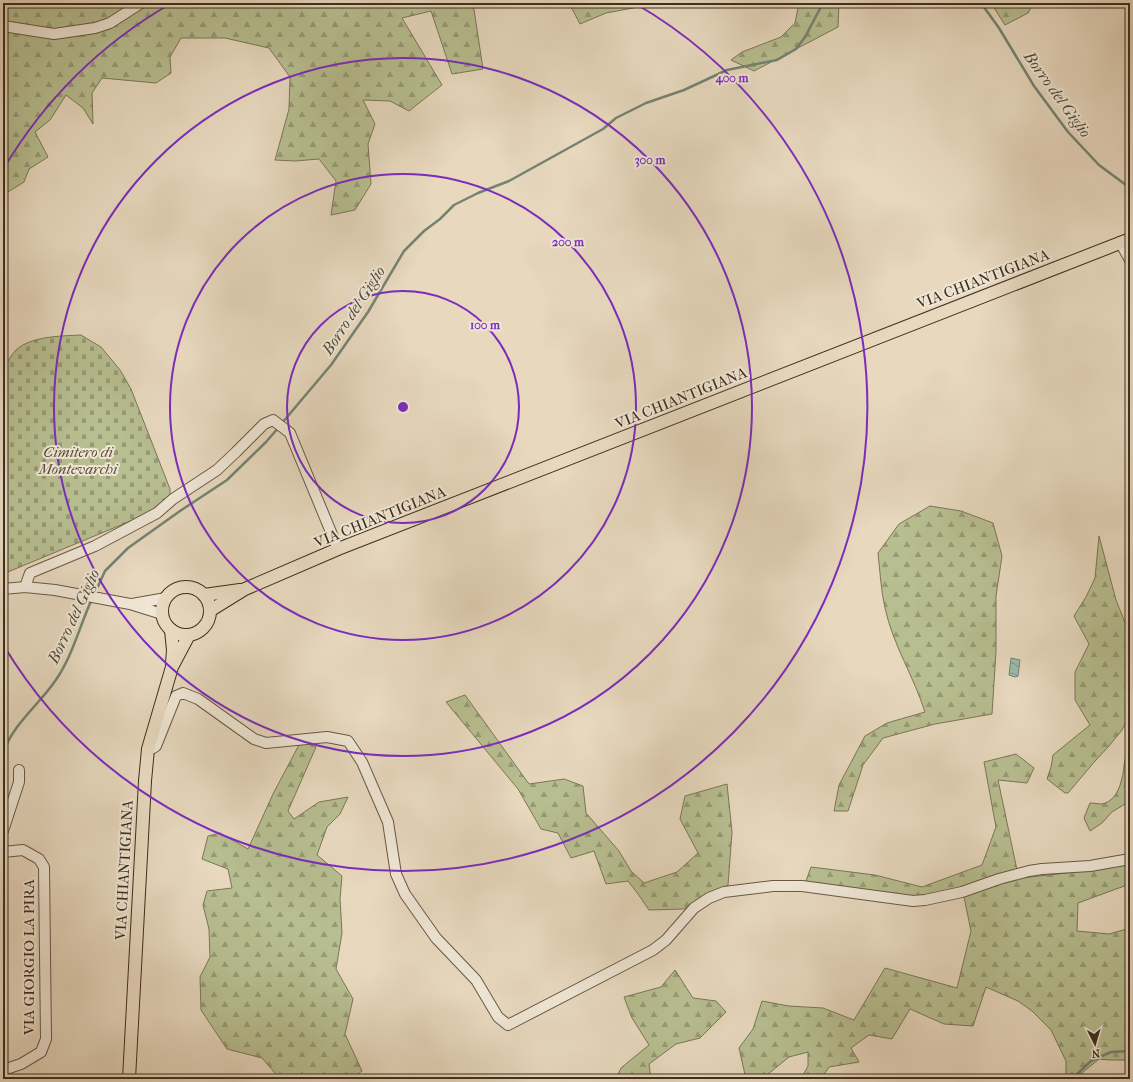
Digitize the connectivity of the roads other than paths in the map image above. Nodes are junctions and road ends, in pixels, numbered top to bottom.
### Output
1 (141, 3) edge
2 (3, 26) edge
3 (1125, 241) edge
4 (1130, 260) edge
5 (338, 550) junction
6 (25, 587) junction
7 (245, 589) junction
8 (3, 590) edge
9 (204, 595) junction
10 (166, 598) junction
11 (130, 604) junction
12 (211, 610) junction
13 (162, 614) junction
14 (171, 630) junction
15 (189, 635) junction
16 (172, 667) junction
17 (148, 749) junction
18 (19, 770) dead end
19 (3, 831) edge
20 (3, 852) edge
21 (1130, 859) edge
22 (3, 1070) edge
23 (129, 1079) edge

1 - 2 street
3 - 4 street
3 - 5 main road, VIA CHIANTIGIANA
5 - 6 street
5 - 7 main road, VIA CHIANTIGIANA
6 - 8 street
6 - 11 street
7 - 9 main road, VIA CHIANTIGIANA
7 - 12 main road, VIA CHIANTIGIANA
9 - 10 main road
9 - 12 main road
10 - 11 street
10 - 13 main road
11 - 13 street
12 - 15 main road
13 - 14 main road, VIA CHIANTIGIANA
14 - 15 main road
14 - 16 main road, VIA CHIANTIGIANA
15 - 16 main road, VIA CHIANTIGIANA
16 - 17 main road, VIA CHIANTIGIANA
17 - 21 street
17 - 23 main road, VIA CHIANTIGIANA
18 - 19 street
20 - 22 street, VIA GIORGIO LA PIRA

